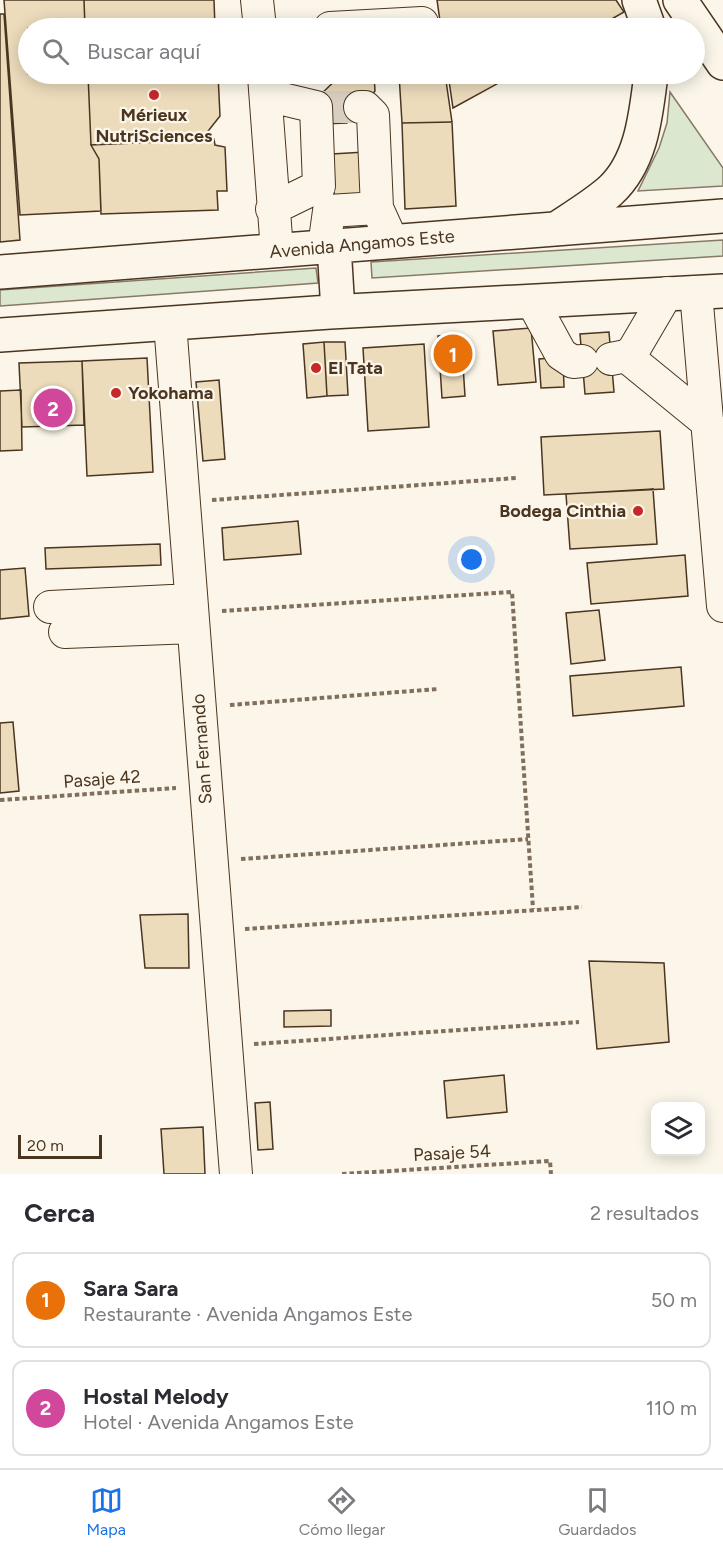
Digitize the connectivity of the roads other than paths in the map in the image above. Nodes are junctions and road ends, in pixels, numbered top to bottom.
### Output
1 (256, 0) edge
2 (639, 0) edge
3 (680, 0) edge
4 (687, 0) edge
5 (259, 18) edge
6 (645, 18) edge
7 (692, 18) edge
8 (702, 18) edge
9 (705, 21) edge
10 (705, 37) edge
11 (723, 42) edge
12 (723, 63) edge
13 (265, 84) edge
14 (650, 84) edge
15 (360, 107) dead end
16 (324, 198) junction
17 (377, 208) junction
18 (272, 209) junction
19 (723, 216) edge
20 (554, 230) junction
21 (392, 241) junction
22 (329, 246) junction
23 (277, 251) junction
24 (0, 272) edge
25 (695, 292) edge
26 (532, 301) junction
27 (338, 311) junction
28 (170, 323) junction
29 (0, 335) edge
30 (712, 339) edge
31 (606, 359) junction
32 (708, 423) junction
33 (717, 456) edge
34 (720, 520) edge
35 (723, 606) edge
36 (192, 613) junction
37 (58, 619) dead end
38 (236, 1174) edge

1 - 5 street
2 - 6 main road
3 - 7 main road
4 - 8 main road
9 - 11 main road
10 - 12 main road
13 - 16 street
13 - 18 street
14 - 20 main road
15 - 17 street
16 - 17 street
16 - 18 street
16 - 22 street
17 - 21 street
18 - 23 street
19 - 20 main road, Avenida Angamos Este
20 - 21 main road, Avenida Angamos Este
21 - 22 main road, Avenida Angamos Este
22 - 23 main road, Avenida Angamos Este
22 - 27 main road
23 - 24 main road, Avenida Angamos Este
25 - 26 main road
25 - 30 street
25 - 31 street
26 - 27 main road
26 - 31 street
27 - 28 main road
28 - 29 main road
28 - 36 street, San Fernando
30 - 32 street
31 - 32 street
32 - 33 street
33 - 34 street
34 - 35 street
36 - 37 street
36 - 38 street, San Fernando

